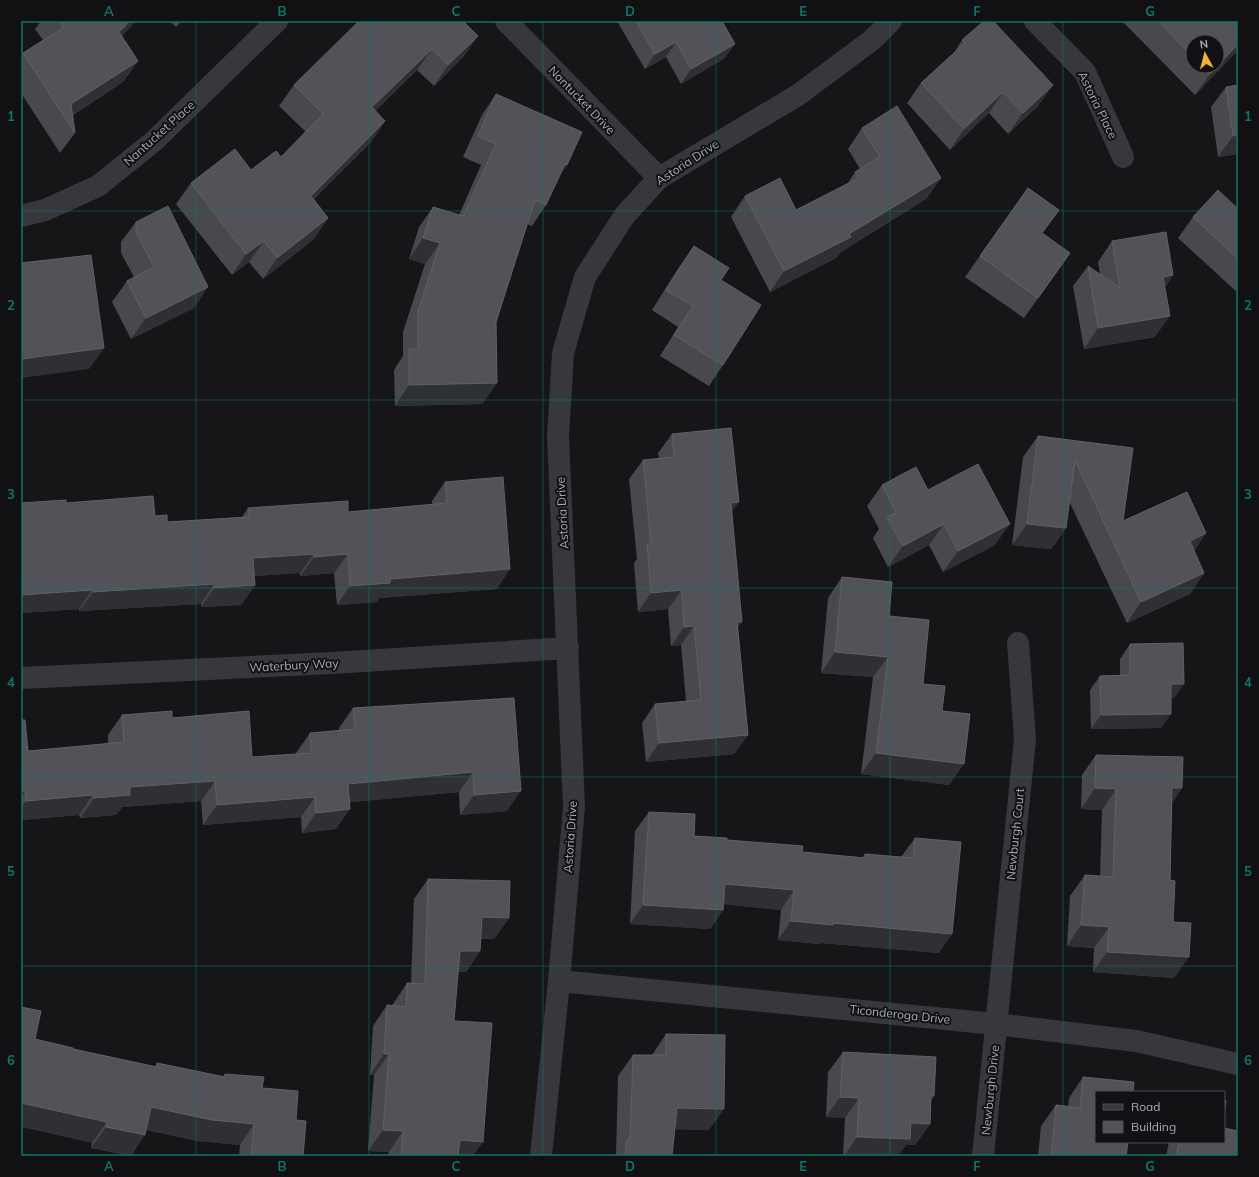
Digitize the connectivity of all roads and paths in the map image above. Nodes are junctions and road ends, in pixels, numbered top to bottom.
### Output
1 (277, 21) edge
2 (506, 21) edge
3 (891, 21) edge
4 (1035, 21) edge
5 (1123, 157) dead end
6 (658, 178) junction
7 (21, 216) edge
8 (1018, 643) dead end
9 (568, 648) junction
10 (21, 678) edge
11 (559, 980) junction
12 (996, 1024) junction
13 (1238, 1064) edge
14 (541, 1156) edge
15 (983, 1156) edge

1 - 7 street, Nantucket Place
2 - 6 street, Nantucket Drive
3 - 6 street, Astoria Drive
4 - 5 street, Astoria Place
6 - 9 street, Astoria Drive
8 - 12 street, Newburgh Court
9 - 10 street, Waterbury Way
9 - 11 street, Astoria Drive
11 - 12 street, Ticonderoga Drive
11 - 14 street, Astoria Drive
12 - 13 street, Ticonderoga Drive
12 - 15 street, Newburgh Drive

